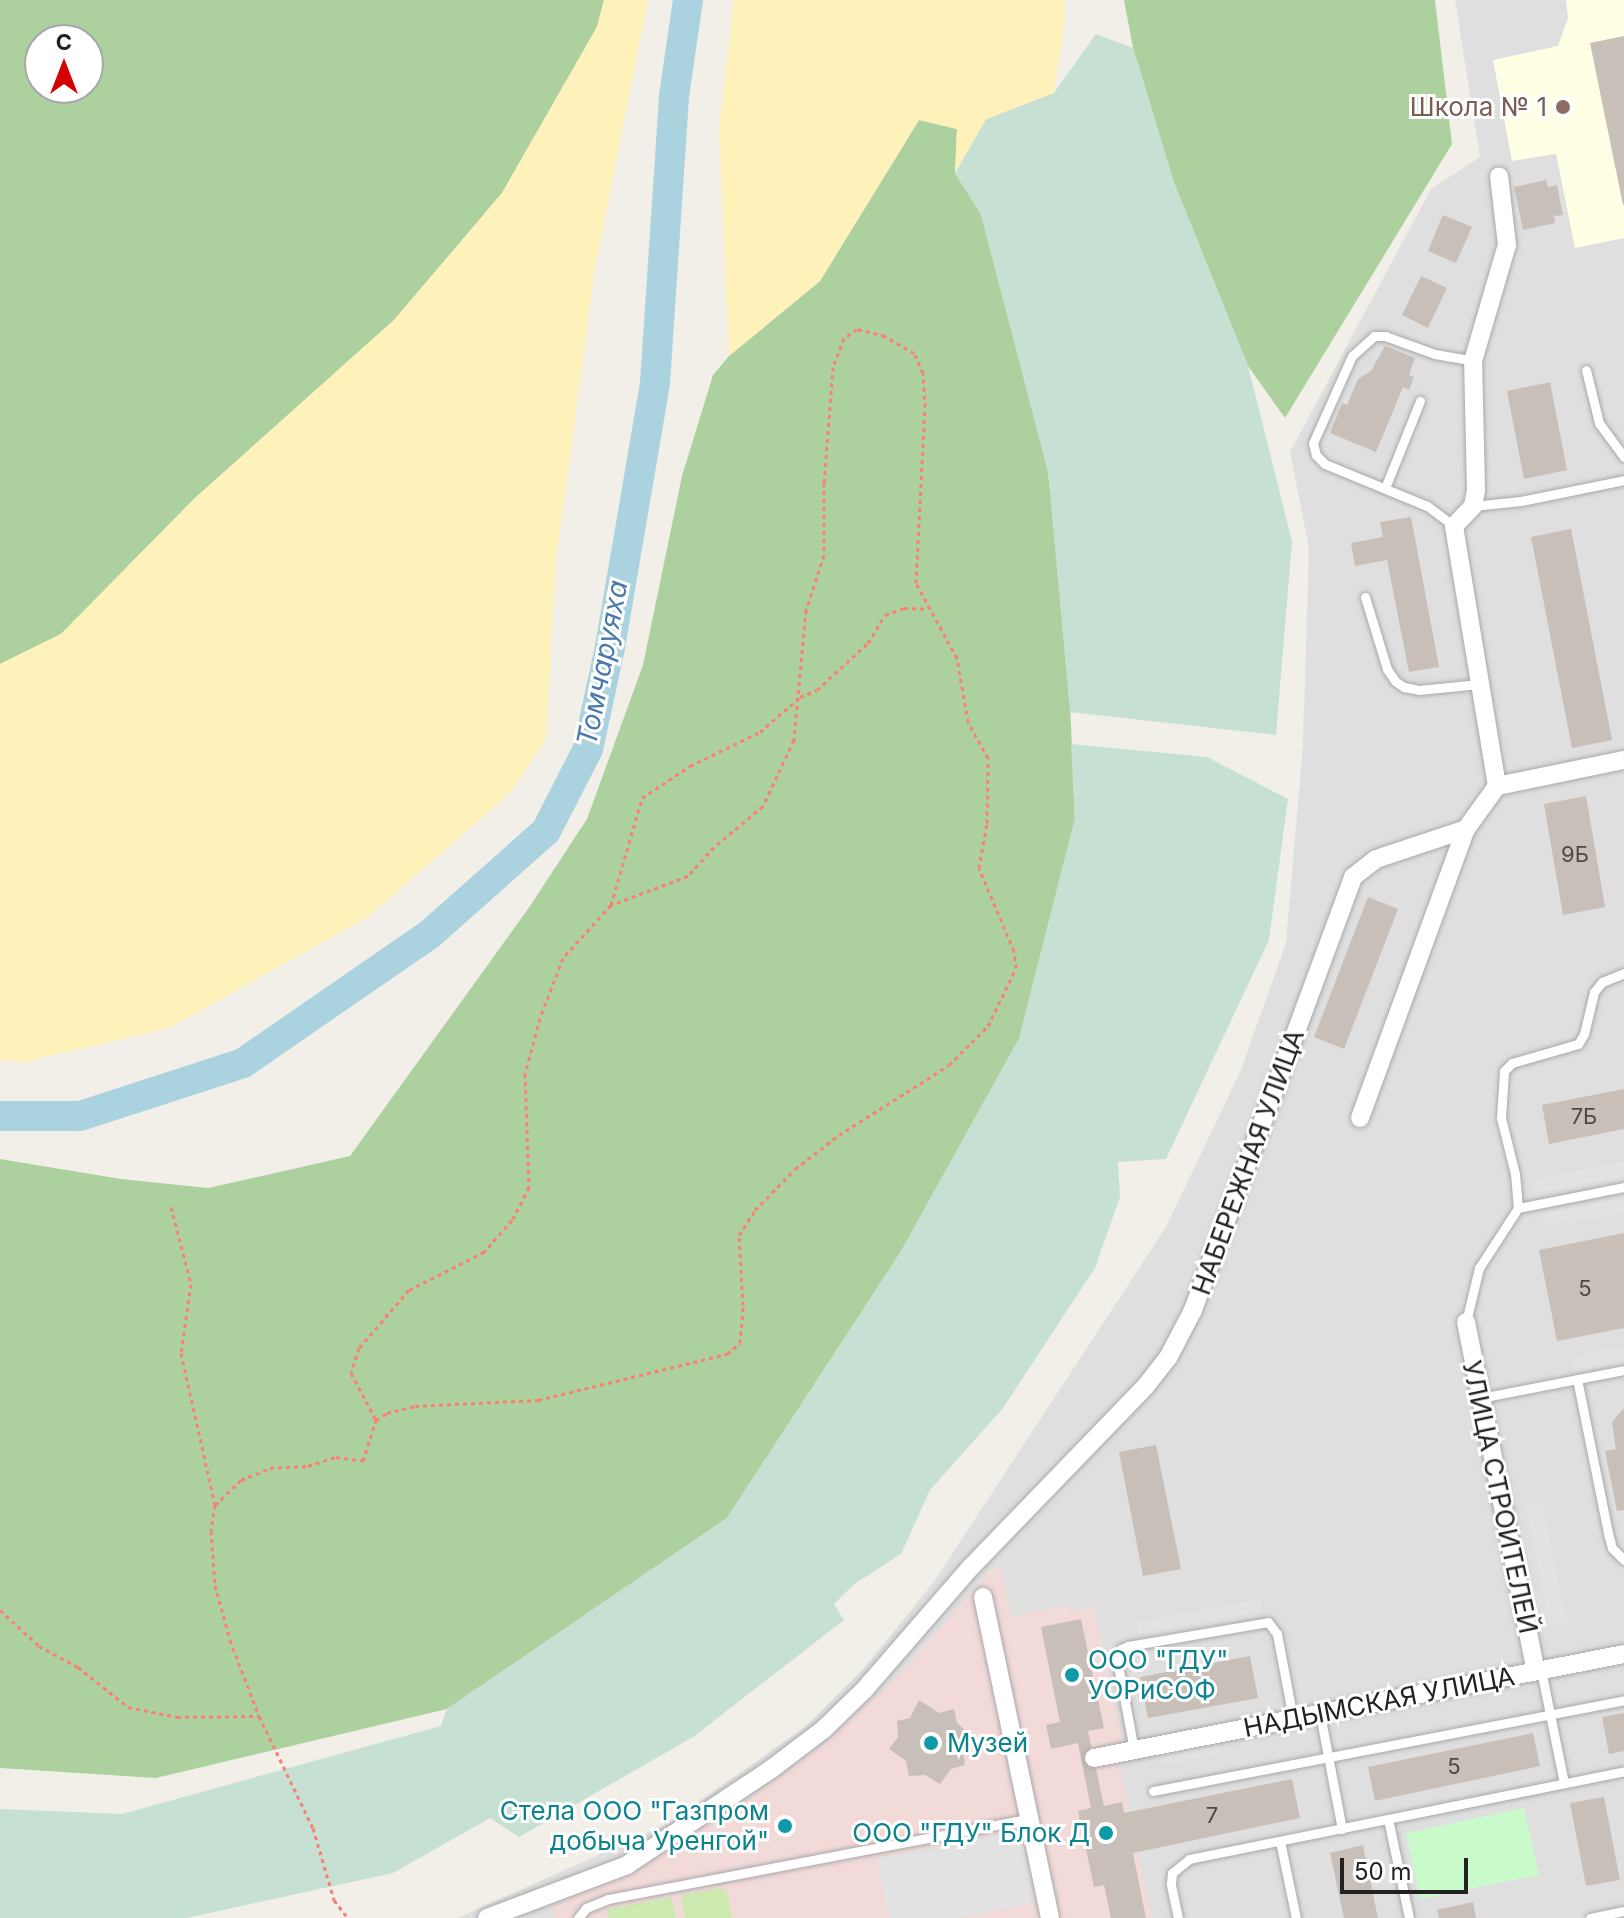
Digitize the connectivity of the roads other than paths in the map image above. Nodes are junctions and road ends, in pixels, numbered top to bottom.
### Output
1 (1499, 176) dead end
2 (1473, 361) junction
3 (1586, 370) dead end
4 (1420, 401) dead end
5 (1624, 457) edge
6 (1624, 480) edge
7 (1385, 488) junction
8 (1473, 506) junction
9 (1454, 526) junction
10 (1365, 597) dead end
11 (1479, 684) junction
12 (1624, 760) edge
13 (1497, 786) junction
14 (1466, 829) junction
15 (1624, 973) edge
16 (1360, 1118) dead end
17 (1624, 1187) edge
18 (1518, 1208) junction
19 (1466, 1322) joint
20 (1624, 1370) edge
21 (1577, 1379) junction
22 (1480, 1398) junction
23 (1624, 1560) edge
24 (983, 1597) dead end
25 (1624, 1654) edge
26 (1539, 1671) junction
27 (1624, 1700) edge
28 (1320, 1714) junction
29 (1550, 1715) junction
30 (1293, 1719) junction
31 (1134, 1750) junction
32 (1329, 1757) junction
33 (1094, 1758) dead end
34 (1624, 1771) edge
35 (1564, 1783) junction
36 (1153, 1791) dead end
37 (1029, 1819) junction
38 (1388, 1819) junction
39 (1342, 1829) junction
40 (1280, 1841) junction
41 (1624, 1911) edge
42 (487, 1918) edge
43 (578, 1918) edge
44 (1050, 1918) edge
45 (1178, 1918) edge
46 (1296, 1918) edge
47 (1409, 1918) edge
48 (1590, 1918) edge

1 - 2 street
2 - 7 lane
2 - 8 street
3 - 5 lane
4 - 7 lane
6 - 8 lane
7 - 9 lane
8 - 9 street
9 - 11 street
10 - 11 lane
11 - 13 street
12 - 13 street
13 - 14 street
14 - 16 street
14 - 42 street, НАБЕРЕЖНАЯ УЛИЦА
15 - 18 lane
17 - 18 lane
18 - 19 lane
19 - 22 street, УЛИЦА СТРОИТЕЛЕЙ
20 - 21 lane
21 - 22 lane
21 - 23 lane
22 - 26 street, УЛИЦА СТРОИТЕЛЕЙ
24 - 37 street
25 - 26 street, НАДЫМСКАЯ УЛИЦА
26 - 28 street, НАДЫМСКАЯ УЛИЦА
26 - 29 lane
27 - 29 lane
28 - 30 street, НАДЫМСКАЯ УЛИЦА
28 - 32 lane
29 - 32 lane
29 - 35 lane
30 - 31 street, НАДЫМСКАЯ УЛИЦА
30 - 31 lane
31 - 33 street, НАДЫМСКАЯ УЛИЦА
32 - 36 lane
32 - 39 lane
34 - 35 lane
35 - 38 lane
37 - 43 lane
37 - 44 street
38 - 39 lane
38 - 47 lane
39 - 40 lane
40 - 45 lane
40 - 46 lane
41 - 48 lane

